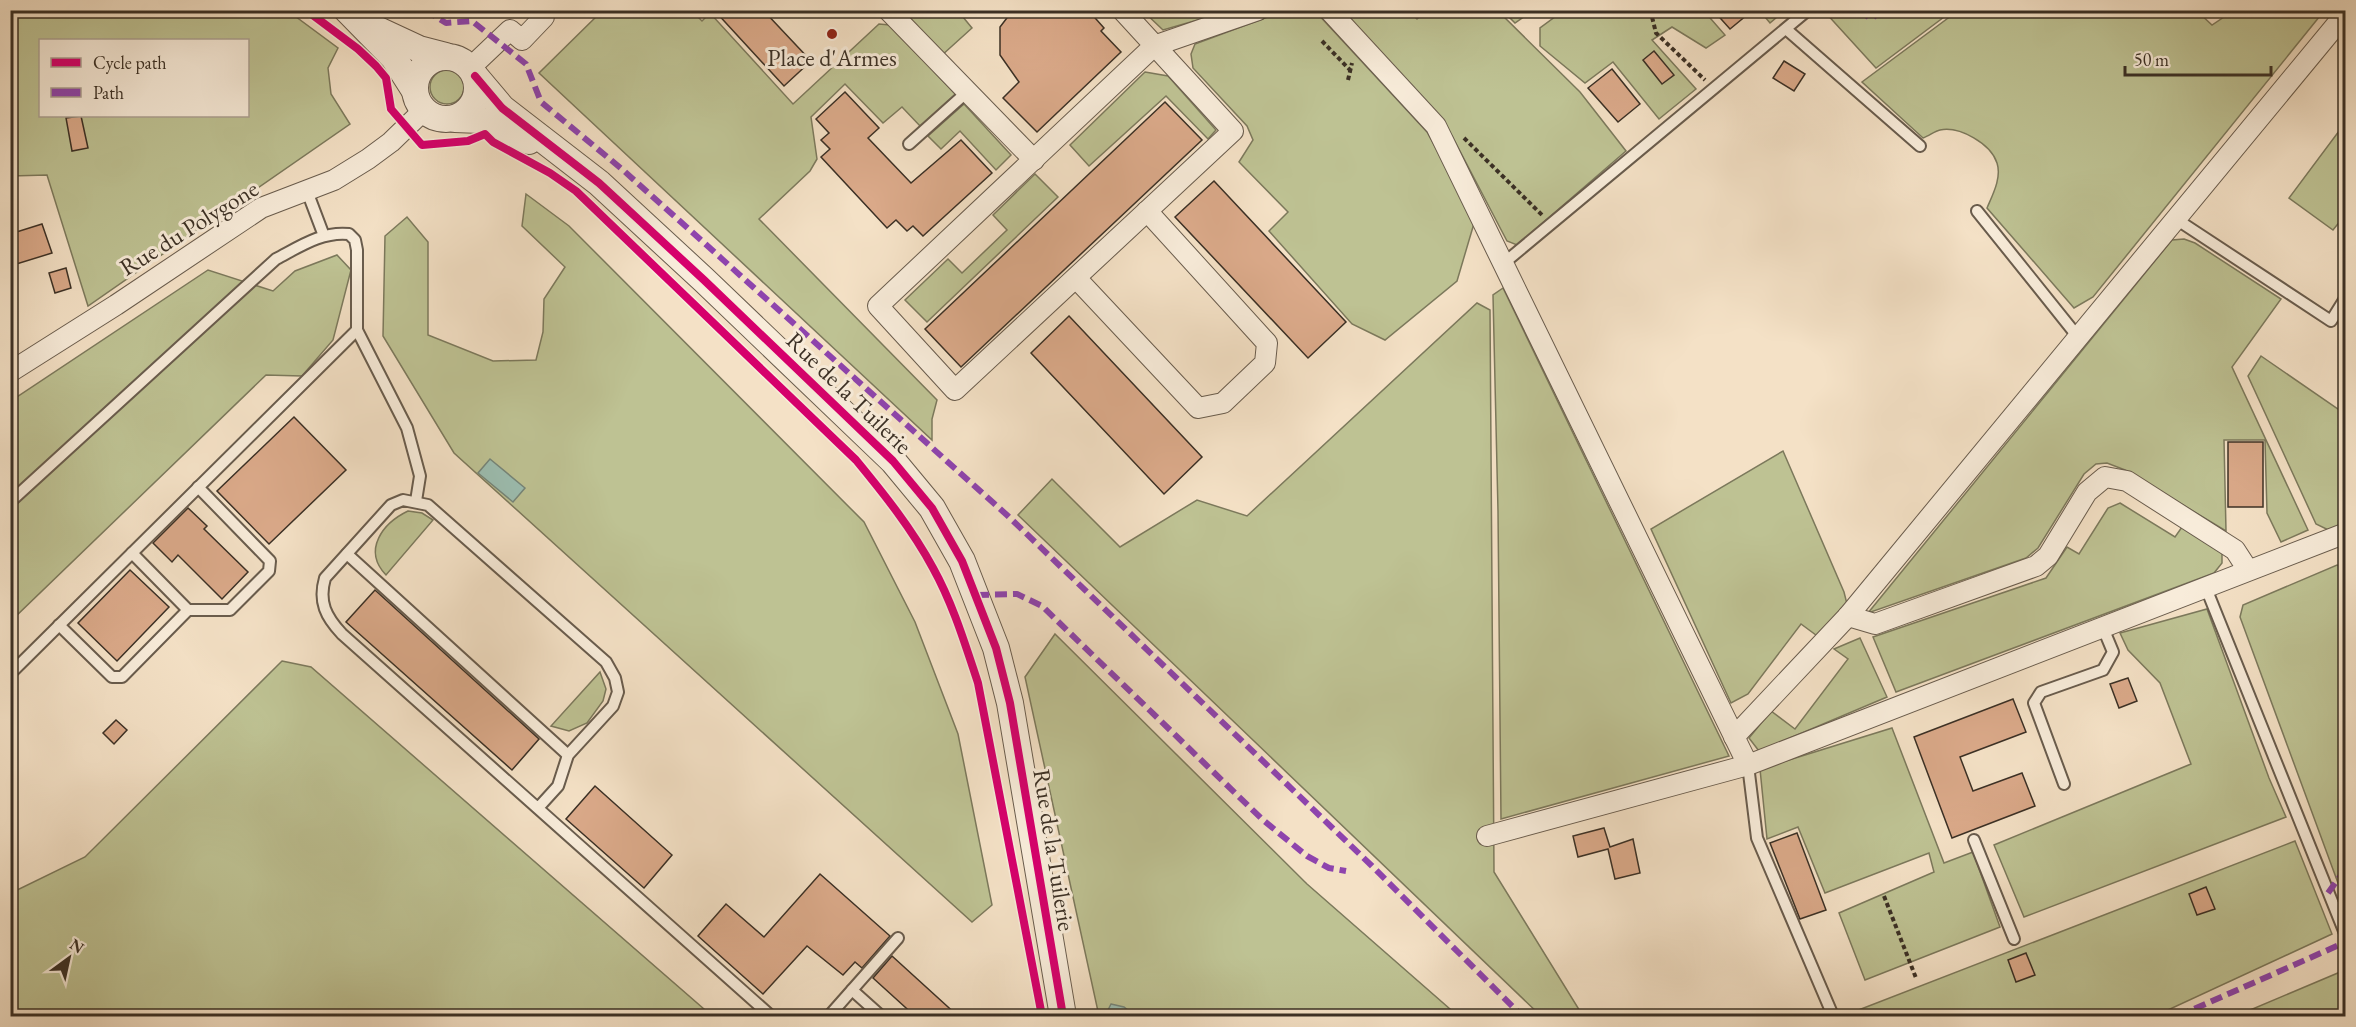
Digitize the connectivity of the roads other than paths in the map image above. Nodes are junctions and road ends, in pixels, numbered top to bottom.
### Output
1 (538, 10) edge
2 (888, 10) edge
3 (1122, 10) edge
4 (1258, 10) edge
5 (1329, 10) edge
6 (1808, 10) edge
7 (2346, 13) edge
8 (351, 14) edge
9 (1225, 16) edge
10 (1786, 29) junction
11 (1154, 46) junction
12 (446, 56) junction
13 (473, 72) junction
14 (968, 92) junction
15 (419, 101) junction
16 (455, 118) junction
17 (909, 144) dead end
18 (1920, 146) dead end
19 (568, 158) junction
20 (1034, 160) junction
21 (307, 190) junction
22 (1147, 211) junction
23 (1977, 211) dead end
24 (2176, 219) junction
25 (324, 237) junction
26 (1504, 263) junction
27 (1076, 278) junction
28 (2346, 297) edge
29 (357, 330) junction
30 (2078, 337) junction
31 (10, 372) edge
32 (198, 487) junction
33 (416, 501) junction
34 (10, 502) edge
35 (2341, 539) edge
36 (132, 553) junction
37 (346, 554) junction
38 (2248, 570) junction
39 (2206, 588) junction
40 (189, 610) junction
41 (1848, 616) junction
42 (59, 625) junction
43 (2103, 628) junction
44 (10, 674) edge
45 (1734, 737) junction
46 (568, 755) junction
47 (1748, 765) junction
48 (2064, 784) dead end
49 (538, 808) junction
50 (1487, 836) dead end
51 (1974, 840) dead end
52 (2346, 936) edge
53 (898, 938) dead end
54 (2014, 939) dead end
55 (852, 990) junction
56 (1831, 1011) dead end
57 (771, 1017) edge
58 (829, 1017) edge
59 (881, 1017) edge
60 (1063, 1017) edge

1 - 13 street
2 - 14 street
3 - 11 street
4 - 9 street
5 - 26 street
6 - 10 lane
7 - 24 street
8 - 12 street
8 - 15 street
9 - 11 street
10 - 18 lane
10 - 26 lane
11 - 20 street
11 - 22 street
12 - 13 street
12 - 15 street
13 - 16 street
13 - 19 street, Rue de la Tuilerie
14 - 17 lane
14 - 20 street
15 - 16 street
15 - 21 street, Rue du Polygone
16 - 19 street, Rue de la Tuilerie
19 - 60 street, Rue de la Tuilerie
20 - 27 street
21 - 25 lane
21 - 31 street, Rue du Polygone
22 - 27 street
22 - 27 street
23 - 30 lane
24 - 28 lane
24 - 30 street
25 - 29 lane
25 - 34 lane
26 - 45 street
29 - 32 lane
29 - 33 lane
30 - 41 street
32 - 36 lane
32 - 40 lane
33 - 37 lane
33 - 46 lane
35 - 38 street
36 - 40 lane
36 - 42 lane
37 - 46 lane
37 - 49 lane
38 - 39 street
38 - 41 street
39 - 43 street
39 - 52 lane
40 - 42 lane
41 - 45 street
42 - 44 lane
43 - 47 street
43 - 48 lane
45 - 47 street
46 - 49 lane
47 - 50 street
47 - 56 lane
49 - 57 lane
51 - 54 lane
53 - 55 lane
55 - 58 lane
55 - 59 lane

